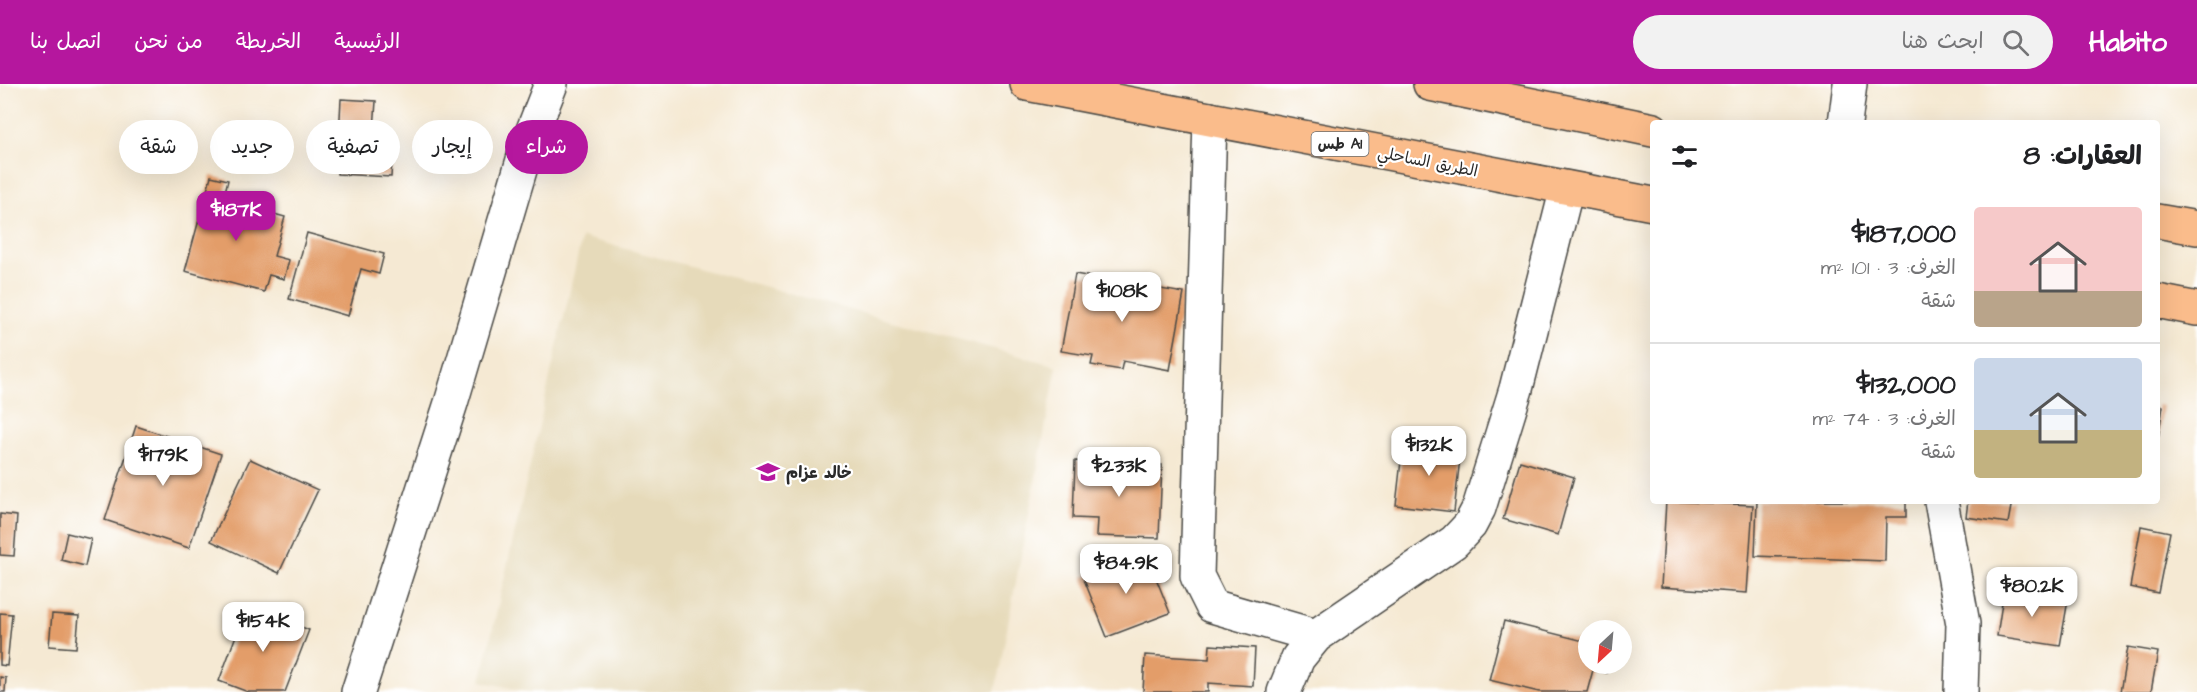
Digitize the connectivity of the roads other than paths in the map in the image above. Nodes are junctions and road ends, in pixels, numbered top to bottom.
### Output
1 (551, 84) edge
2 (1027, 84) edge
3 (1430, 84) edge
4 (1850, 84) edge
5 (1210, 119) junction
6 (1845, 120) edge
7 (1650, 129) edge
8 (1567, 188) junction
9 (1650, 203) edge
10 (2160, 222) edge
11 (2197, 228) edge
12 (2160, 302) edge
13 (2197, 309) edge
14 (1942, 504) edge
15 (1316, 636) junction
16 (358, 692) edge
17 (1284, 692) edge
18 (1960, 692) edge

1 - 16 street
2 - 5 highway, الطريق الساحلي / طس A1
3 - 7 highway
4 - 6 street
5 - 8 highway, الطريق الساحلي / طس A1
5 - 15 street
8 - 9 highway, الطريق الساحلي / طس A1
8 - 15 street
10 - 11 highway
12 - 13 highway
14 - 18 street
15 - 17 street

